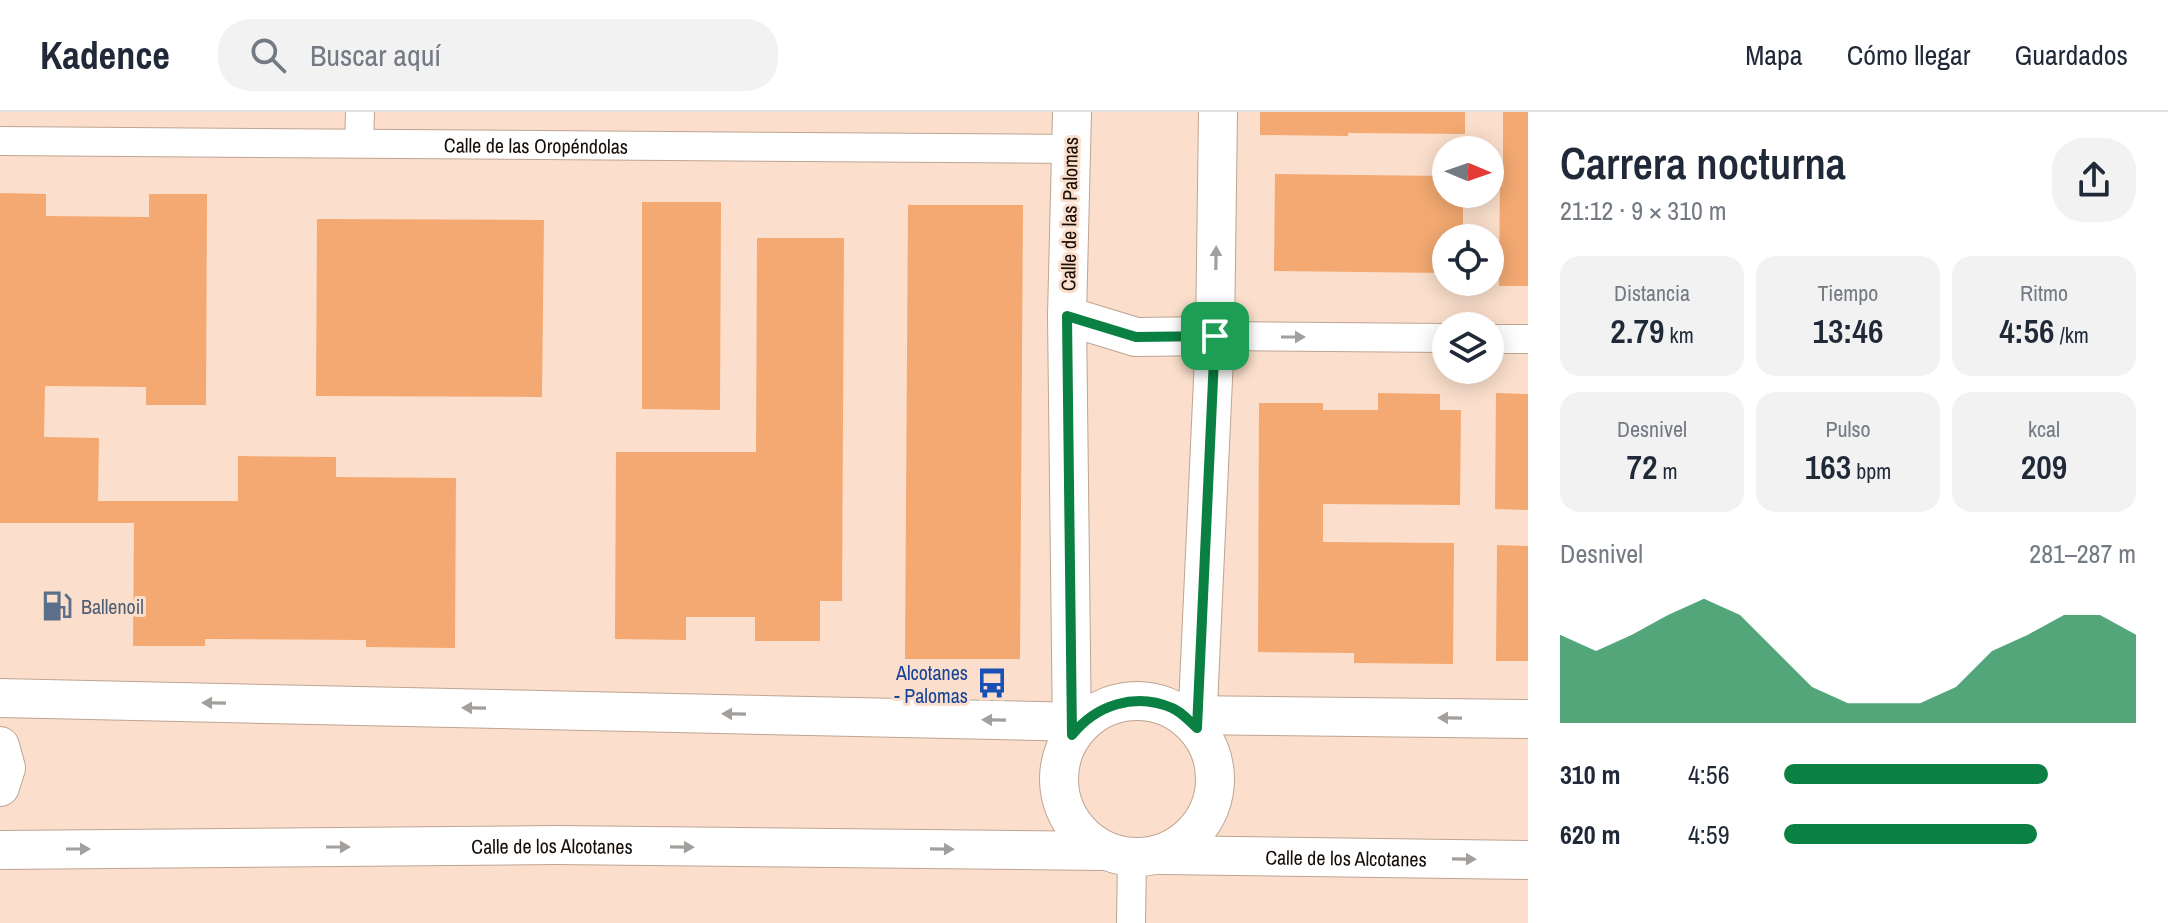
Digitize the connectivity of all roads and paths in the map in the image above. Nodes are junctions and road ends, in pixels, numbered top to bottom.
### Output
1 (360, 112) edge
2 (1218, 112) edge
3 (1071, 130) edge
4 (0, 141) edge
5 (359, 143) junction
6 (1067, 316) junction
7 (1215, 336) junction
8 (1432, 338) edge
9 (1504, 339) edge
10 (1528, 339) edge
11 (0, 698) edge
12 (1192, 719) junction
13 (1528, 719) edge
14 (1075, 726) junction
15 (0, 746) edge
16 (0, 787) edge
17 (0, 850) edge
18 (1132, 855) junction
19 (1528, 860) edge
20 (1131, 923) edge

1 - 5 street
7 -> 2 street
3 - 5 street, Calle de las Oropéndolas
3 - 6 street, Calle de las Palomas
4 - 5 street, Calle de las Oropéndolas
6 - 7 street, Calle de las Palomas
6 - 14 street, Calle de las Palomas
7 -> 8 street
7 - 12 street
9 - 10 street
14 -> 11 street
13 -> 12 street
12 - 14 street
12 - 18 street
14 - 18 street
15 - 16 street
17 -> 18 street, Calle de los Alcotanes
18 -> 19 street, Calle de los Alcotanes
18 - 20 street

